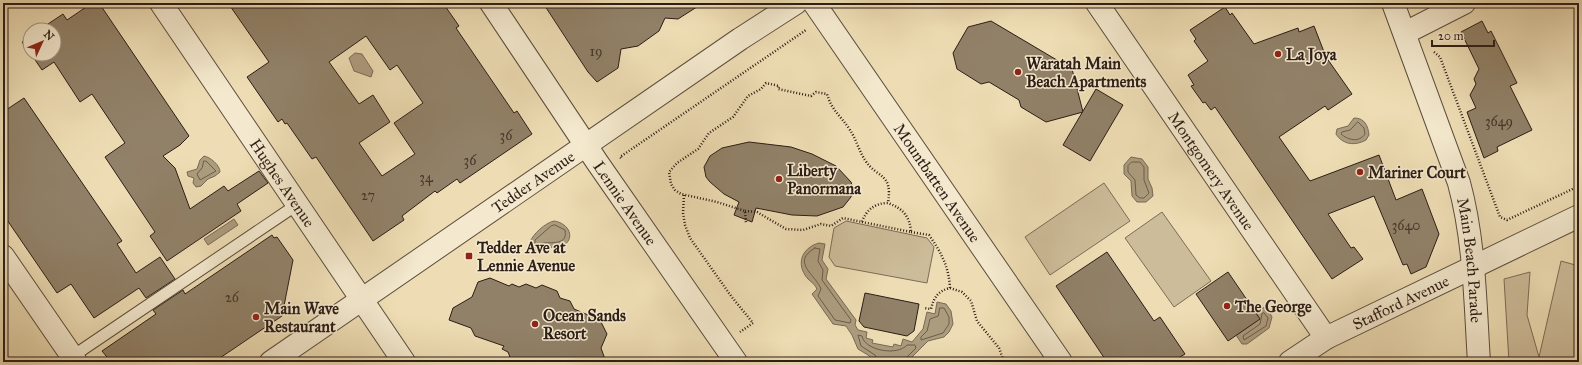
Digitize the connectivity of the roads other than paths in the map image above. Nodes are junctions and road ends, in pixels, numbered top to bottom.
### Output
1 (161, 3) edge
2 (491, 3) edge
3 (796, 3) edge
4 (814, 3) edge
5 (1097, 3) edge
6 (1394, 3) edge
7 (1464, 3) edge
8 (1405, 33) junction
9 (586, 146) junction
10 (298, 204) junction
11 (1579, 216) edge
12 (3, 256) edge
13 (1474, 266) junction
14 (363, 300) junction
15 (1326, 338) junction
16 (71, 360) edge
17 (271, 362) edge
18 (404, 362) edge
19 (736, 362) edge
20 (1061, 362) edge
21 (1290, 362) edge
22 (1478, 362) edge

1 - 10 street, Hughes Avenue
2 - 9 street, Lennie Avenue
3 - 9 street, Tedder Avenue
4 - 20 street, Mountbatten Avenue
5 - 15 street, Montgomery Avenue
6 - 8 street, Main Beach Parade
7 - 8 street
8 - 13 street, Main Beach Parade
9 - 14 street, Tedder Avenue
9 - 19 street, Lennie Avenue
10 - 14 street, Hughes Avenue
10 - 16 lane
11 - 13 street, Stafford Avenue
12 - 16 street
13 - 15 street, Stafford Avenue
13 - 22 street, Main Beach Parade
14 - 17 street, Tedder Avenue
14 - 18 street, Hughes Avenue
15 - 21 street, Stafford Avenue

